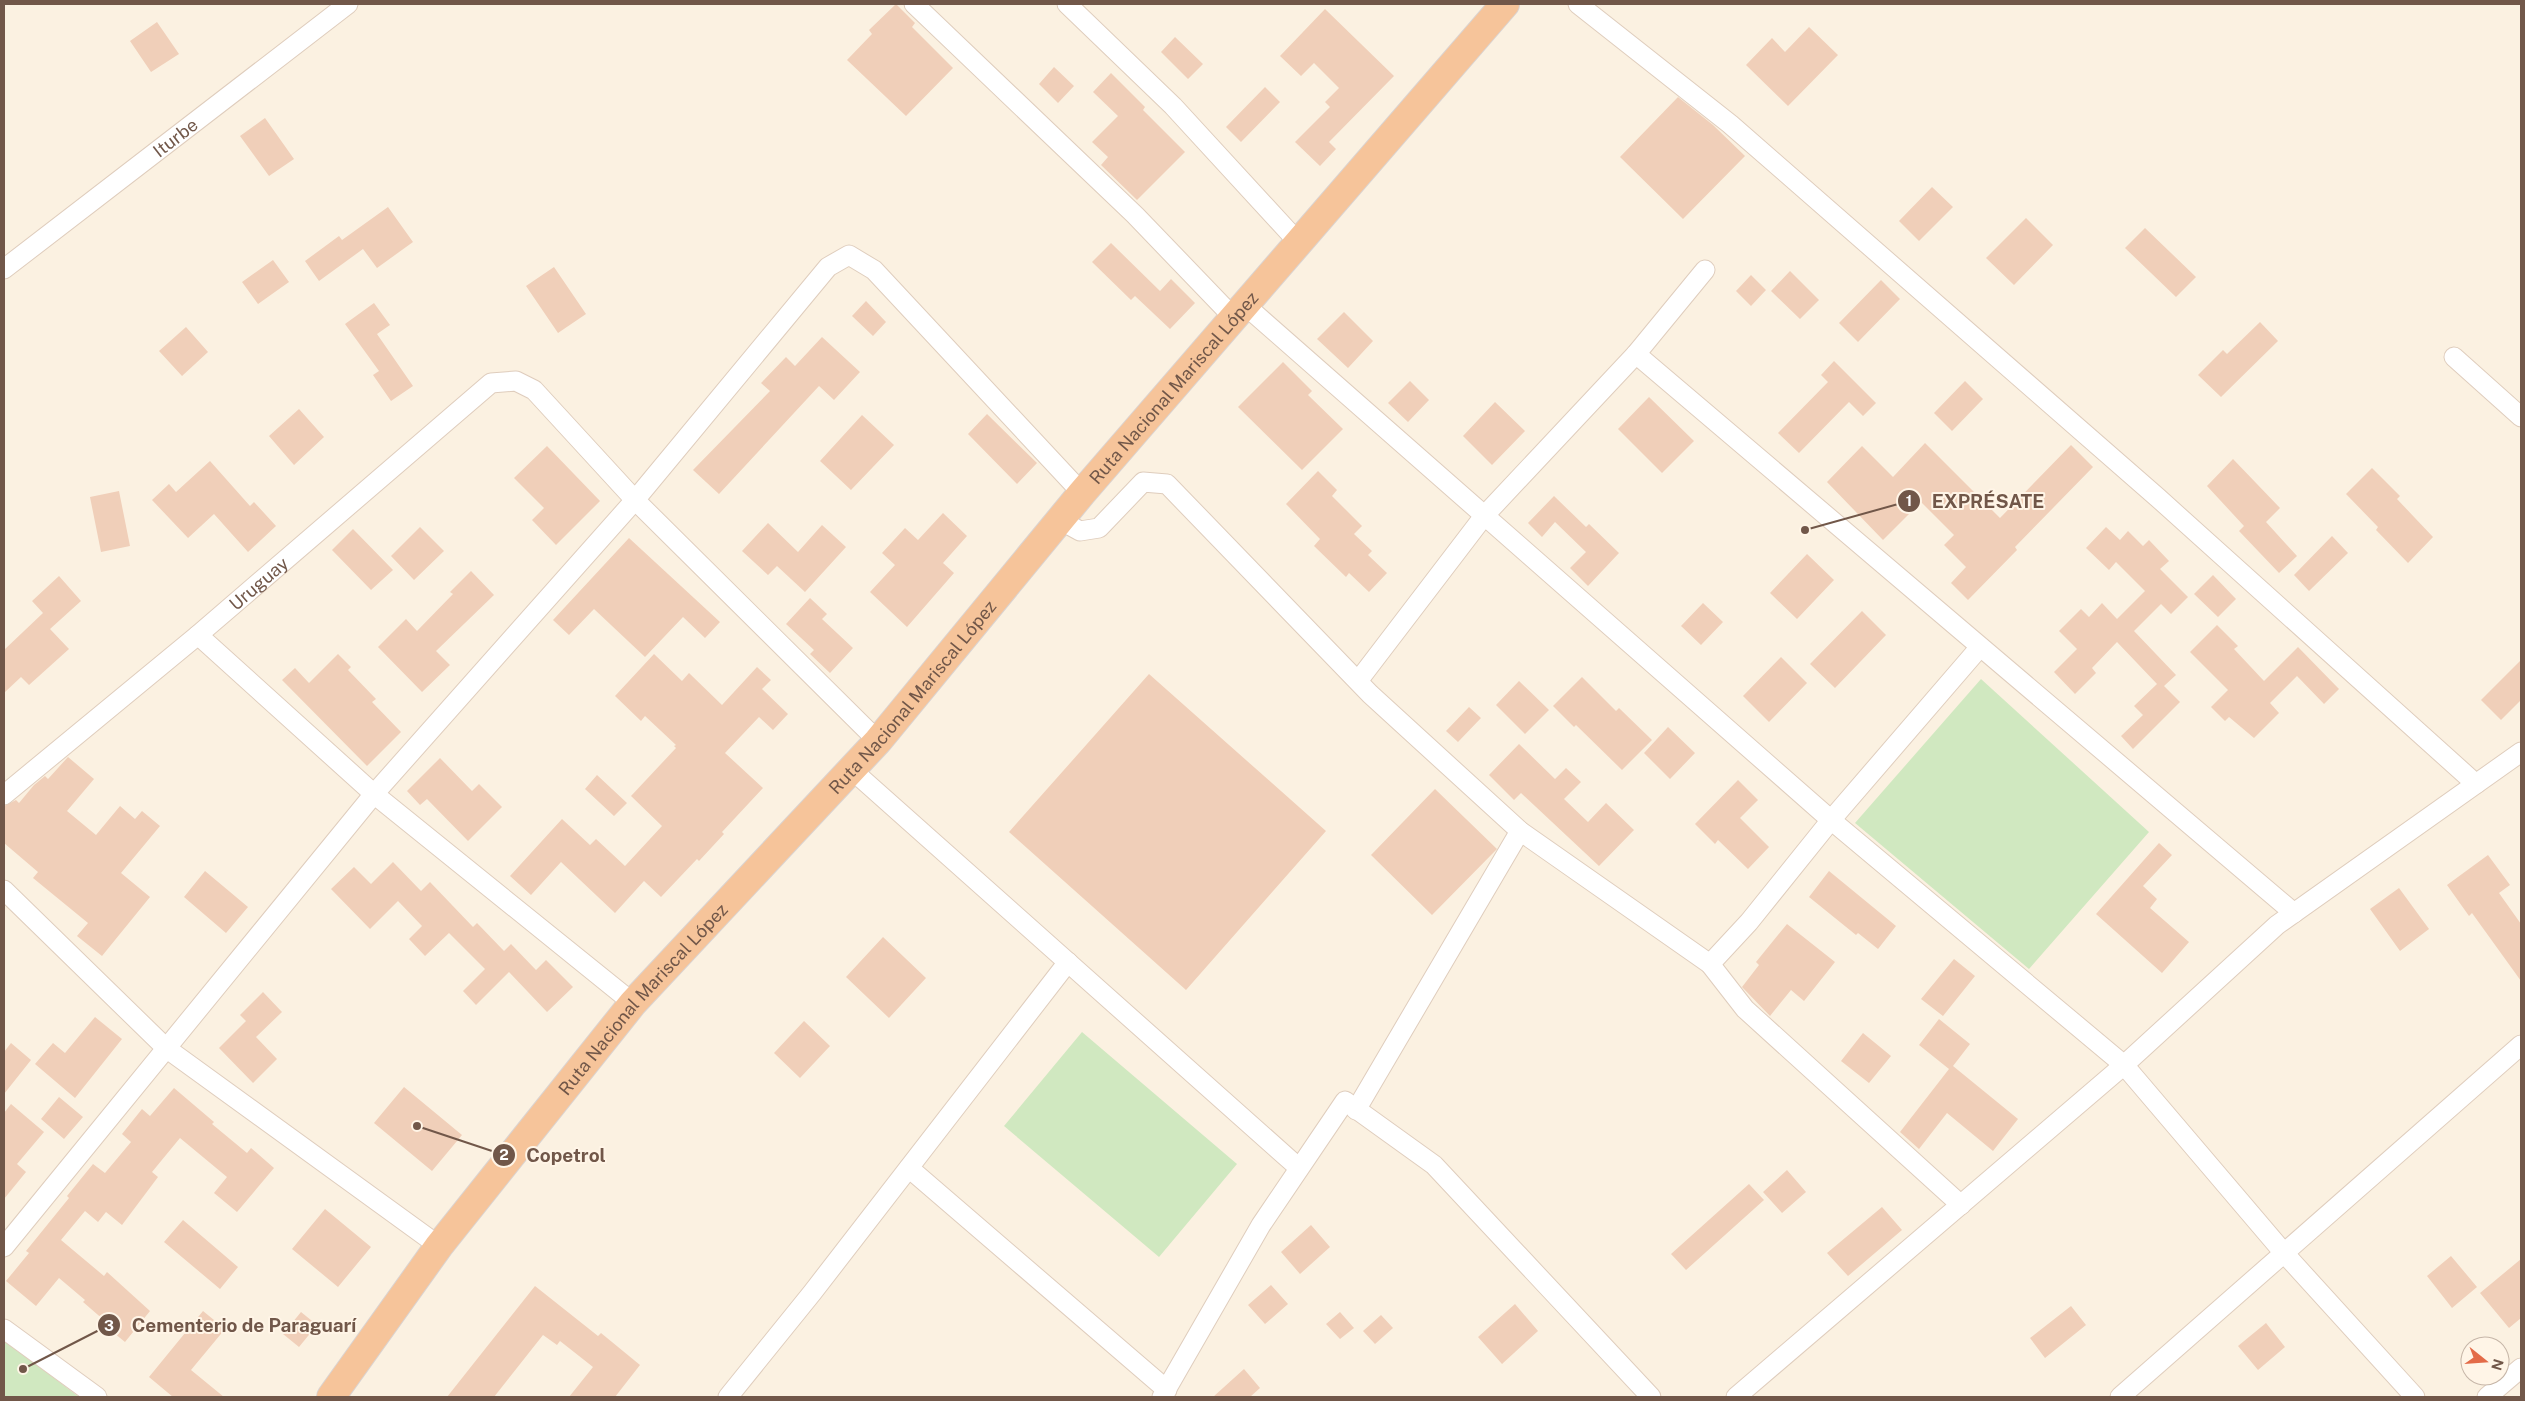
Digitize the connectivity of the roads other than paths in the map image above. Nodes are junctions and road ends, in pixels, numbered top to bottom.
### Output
1 (348, 4) edge
2 (914, 4) edge
3 (1067, 4) edge
4 (1505, 4) edge
5 (1578, 4) edge
6 (1298, 242) junction
7 (4, 269) edge
8 (1705, 270) dead end
9 (1240, 312) junction
10 (1636, 354) junction
11 (2454, 357) dead end
12 (2521, 417) edge
13 (1082, 493) junction
14 (635, 500) junction
15 (1484, 516) junction
16 (1060, 520) junction
17 (198, 636) junction
18 (1980, 647) junction
19 (1358, 681) junction
20 (878, 741) junction
21 (2521, 752) edge
22 (852, 770) junction
23 (2476, 784) junction
24 (374, 794) junction
25 (4, 795) edge
26 (1831, 820) junction
27 (1520, 831) junction
28 (4, 890) edge
29 (2294, 913) junction
30 (1068, 962) junction
31 (1710, 964) junction
32 (633, 1003) junction
33 (2521, 1045) edge
34 (166, 1048) junction
35 (2124, 1065) junction
36 (1356, 1110) junction
37 (909, 1168) junction
38 (1299, 1168) junction
39 (1961, 1204) junction
40 (438, 1246) junction
41 (4, 1247) edge
42 (2284, 1253) junction
43 (4, 1329) edge
44 (2521, 1368) edge
45 (1164, 1393) edge
46 (97, 1397) edge
47 (331, 1397) edge
48 (728, 1397) edge
49 (1652, 1397) edge
50 (1736, 1397) edge
51 (2120, 1397) edge
52 (2415, 1397) edge
53 (2487, 1397) edge

1 - 7 street, Iturbe
2 - 9 street
3 - 6 street
4 - 6 highway, Ruta Nacional Mariscal López
5 - 23 street
6 - 9 highway, Ruta Nacional Mariscal López
8 - 10 street
9 - 13 highway, Ruta Nacional Mariscal López
9 - 15 street
10 - 15 street
10 - 18 street
11 - 12 street
13 - 14 street
13 - 16 highway, Ruta Nacional Mariscal López
14 - 17 street, Uruguay
14 - 20 street
14 - 24 street
15 - 19 street
15 - 26 street
16 - 19 street
16 - 20 highway, Ruta Nacional Mariscal López
17 - 24 street
17 - 25 street, Uruguay
18 - 26 street
18 - 29 street
19 - 27 street
20 - 22 highway, Ruta Nacional Mariscal López
21 - 23 street
22 - 30 street
22 - 32 highway, Ruta Nacional Mariscal López
23 - 29 street
24 - 32 street
24 - 34 street
26 - 31 street
26 - 35 street
27 - 31 street
27 - 36 street
28 - 34 street
29 - 35 street
30 - 37 street
30 - 38 street
31 - 39 street
32 - 40 highway, Ruta Nacional Mariscal López
33 - 42 street
34 - 40 street
34 - 41 street
35 - 39 street
35 - 42 street
36 - 38 street
36 - 49 street
37 - 45 street
37 - 48 street
38 - 45 street
39 - 50 street
40 - 47 highway, Ruta Nacional Mariscal López
42 - 51 street
42 - 52 street
43 - 46 street
44 - 53 street

